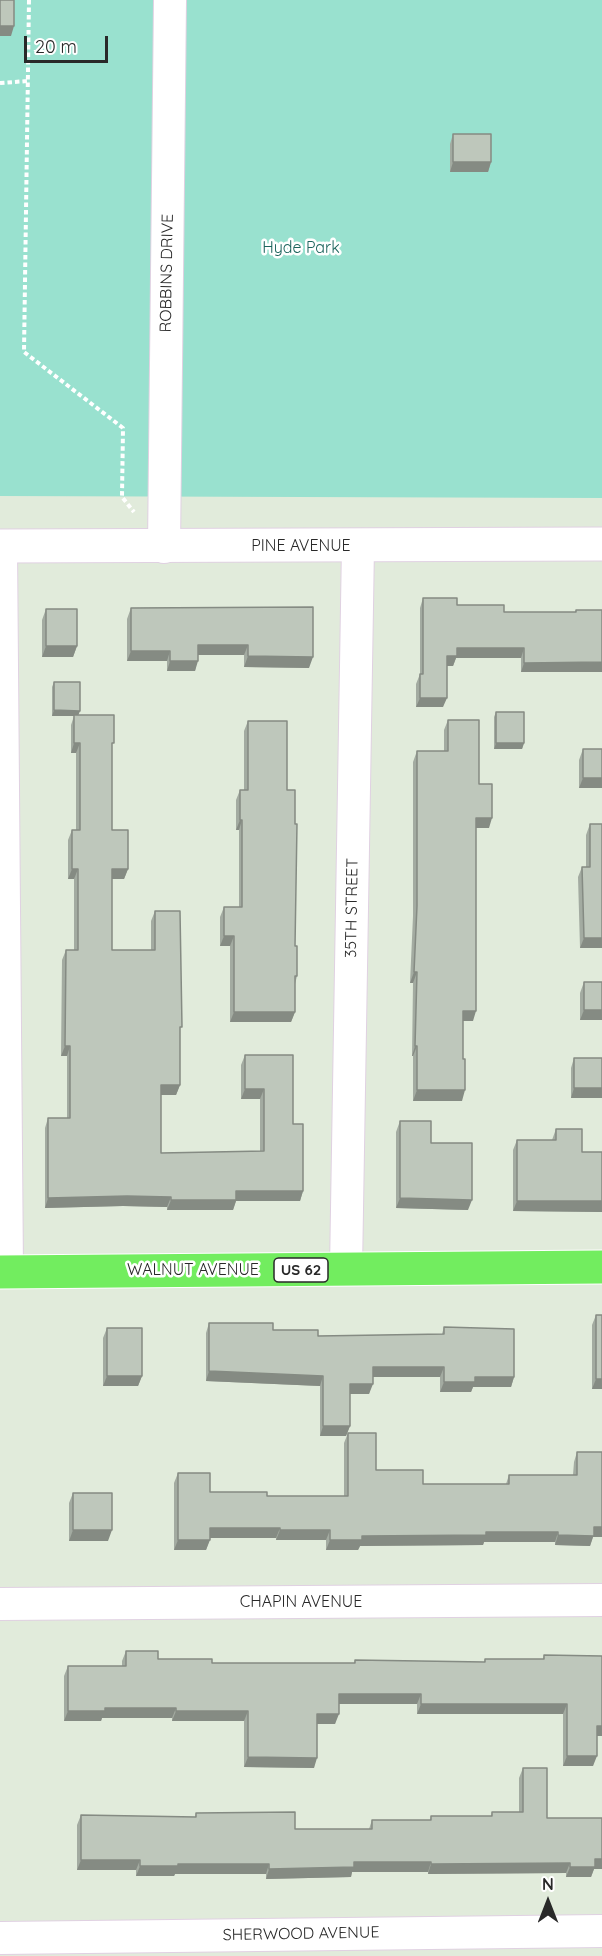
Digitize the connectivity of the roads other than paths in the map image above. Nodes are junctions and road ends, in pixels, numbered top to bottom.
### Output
1 (170, 0) edge
2 (602, 544) edge
3 (1, 546) edge
4 (358, 546) junction
5 (164, 547) junction
6 (602, 1267) edge
7 (346, 1269) junction
8 (3, 1271) edge
9 (602, 1600) edge
10 (0, 1604) edge
11 (602, 1931) edge
12 (0, 1938) edge

1 - 5 street, ROBBINS DRIVE
2 - 4 main road, PINE AVENUE
3 - 5 main road, PINE AVENUE
3 - 8 street
4 - 5 main road, PINE AVENUE
4 - 7 street, 35TH STREET
6 - 7 main road, WALNUT AVENUE / US 62
7 - 8 main road, WALNUT AVENUE / US 62
9 - 10 street, CHAPIN AVENUE
11 - 12 street, SHERWOOD AVENUE

